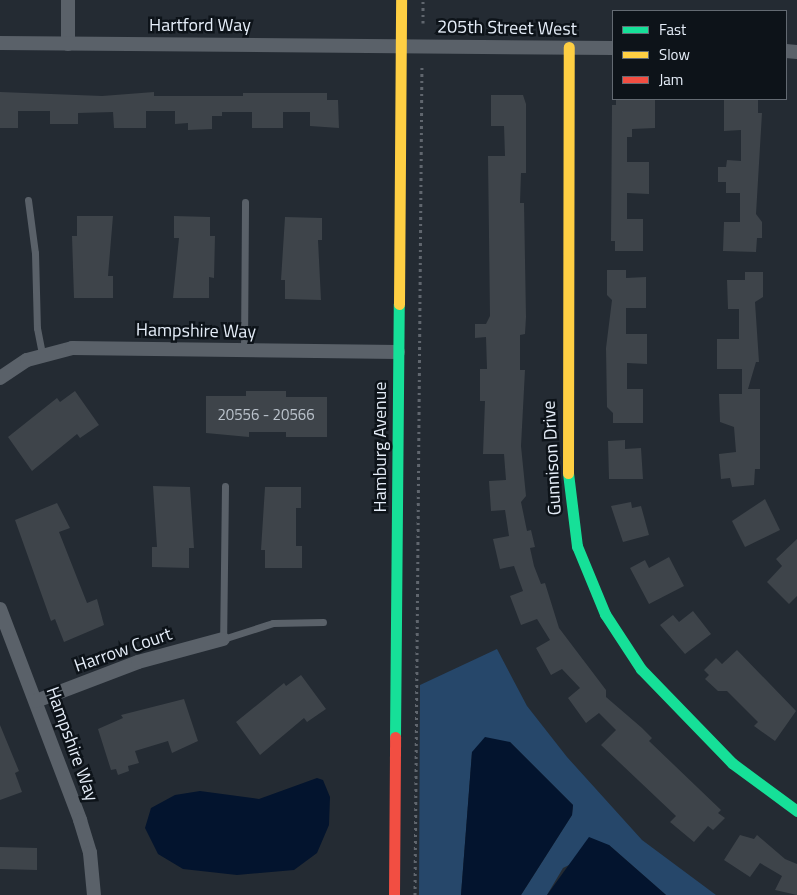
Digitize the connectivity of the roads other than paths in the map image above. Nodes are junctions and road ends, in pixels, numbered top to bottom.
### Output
1 (68, 0) edge
2 (401, 0) edge
3 (0, 43) edge
4 (68, 44) junction
5 (400, 45) junction
6 (569, 47) junction
7 (612, 48) edge
8 (28, 200) dead end
9 (245, 202) dead end
10 (244, 350) junction
11 (398, 352) junction
12 (42, 354) junction
13 (0, 378) edge
14 (226, 486) dead end
15 (0, 609) edge
16 (323, 622) dead end
17 (224, 639) junction
18 (36, 701) junction
19 (797, 811) edge
20 (94, 895) edge
21 (394, 895) edge

1 - 4 street
2 - 5 street, Hamburg Avenue
3 - 4 street, Hartford Way
4 - 5 street, Hartford Way
5 - 6 street, 205th Street West
5 - 11 street, Hamburg Avenue
6 - 7 street, 205th Street West
6 - 19 street, Gunnison Drive
8 - 12 lane
9 - 10 lane
10 - 11 street, Hampshire Way
10 - 12 street, Hampshire Way
11 - 21 street, Hamburg Avenue
12 - 13 street, Hampshire Way
14 - 17 lane
15 - 18 street, Hampshire Way
16 - 17 lane
17 - 18 street, Harrow Court
18 - 20 street, Hampshire Way

